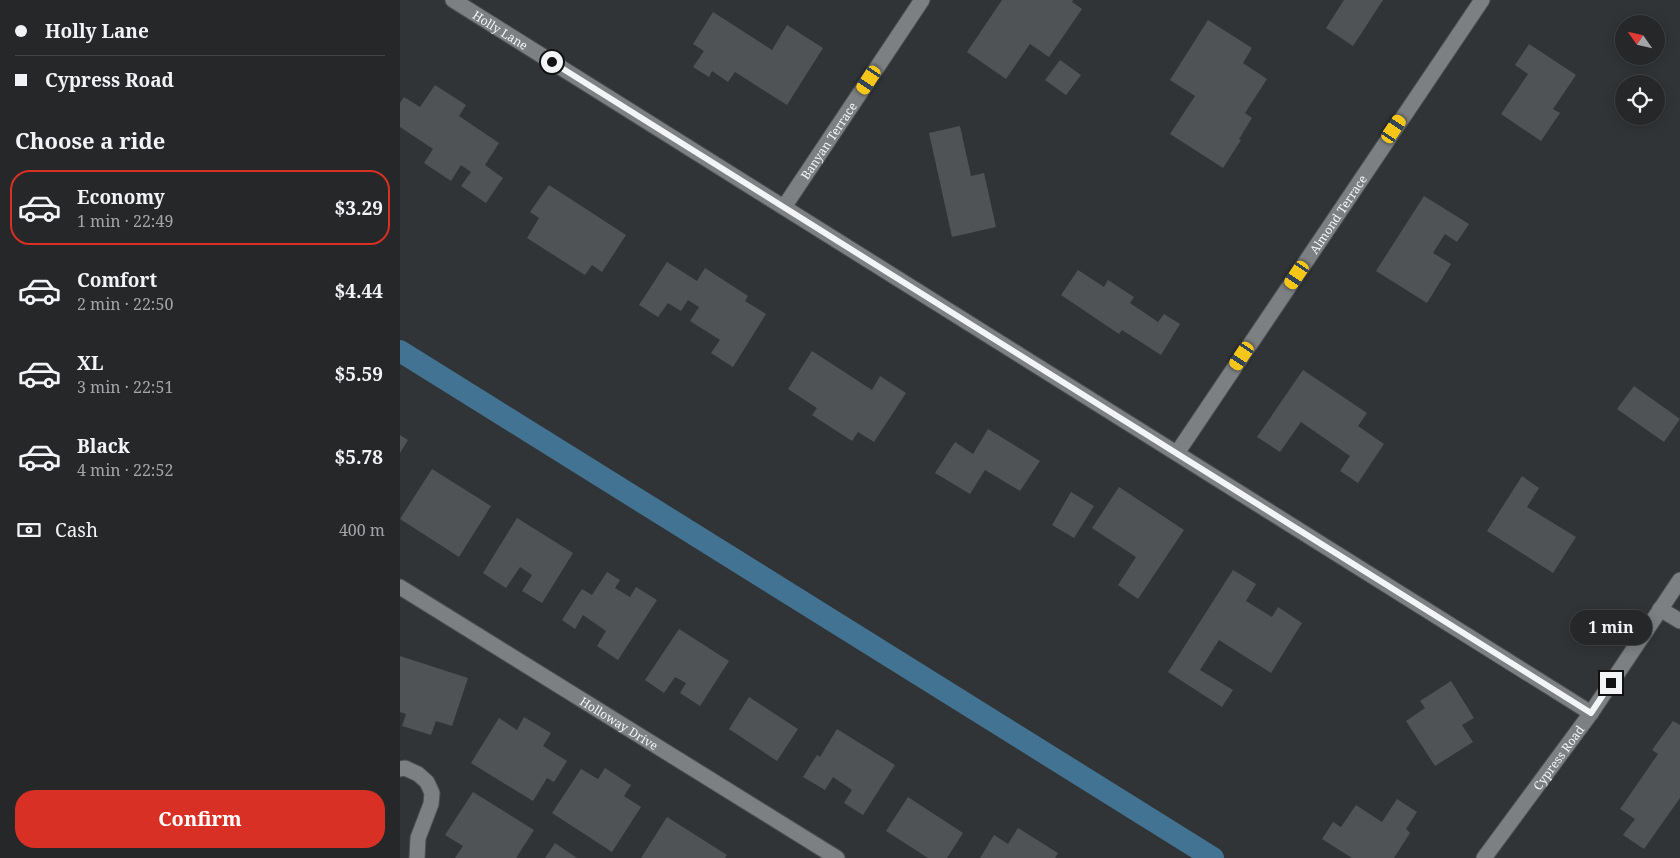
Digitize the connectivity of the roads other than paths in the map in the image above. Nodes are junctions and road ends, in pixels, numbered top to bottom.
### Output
1 (453, 0) edge
2 (922, 0) edge
3 (1482, 0) edge
4 (784, 207) junction
5 (1177, 453) junction
6 (1680, 580) edge
7 (400, 587) edge
8 (1660, 609) junction
9 (1680, 621) edge
10 (1591, 713) junction
11 (400, 769) edge
12 (418, 858) edge
13 (837, 858) edge
14 (1484, 858) edge

1 - 4 street, Holly Lane
2 - 4 street, Banyan Terrace
3 - 5 street, Almond Terrace
4 - 5 street, Holly Lane
5 - 10 street, Holly Lane
6 - 8 street, Cypress Road
7 - 13 street, Holloway Drive
8 - 9 street
8 - 10 street, Cypress Road
10 - 14 street, Cypress Road
11 - 12 street

